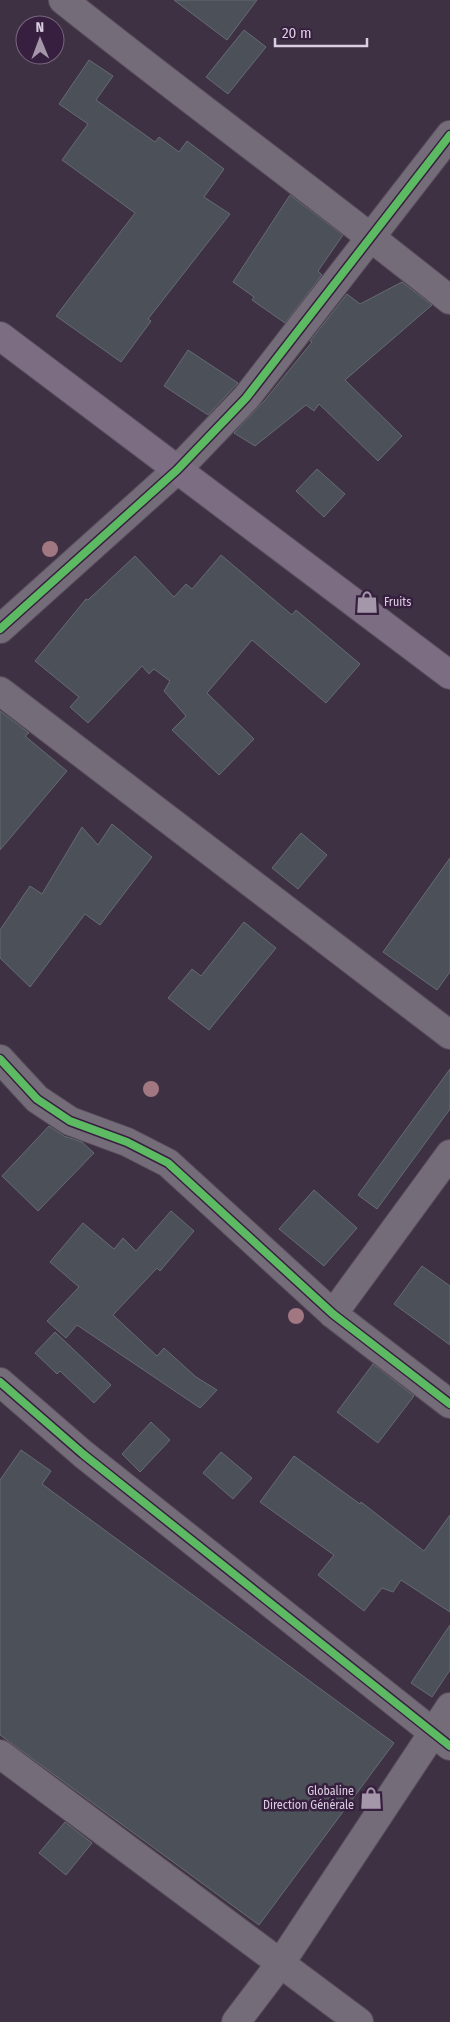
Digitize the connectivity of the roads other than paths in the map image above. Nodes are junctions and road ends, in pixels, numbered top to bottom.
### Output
1 (63, 0) edge
2 (450, 134) edge
3 (371, 236) junction
4 (450, 300) edge
5 (0, 336) edge
6 (177, 470) junction
7 (0, 629) edge
8 (450, 676) edge
9 (0, 691) edge
10 (450, 1035) edge
11 (0, 1059) edge
12 (450, 1154) edge
13 (333, 1314) junction
14 (0, 1382) edge
15 (450, 1404) edge
16 (450, 1707) edge
17 (441, 1739) edge
18 (0, 1754) edge
19 (280, 1964) junction
20 (236, 2022) edge
21 (359, 2022) edge

1 - 3 street
2 - 3 street
3 - 4 street
3 - 6 street
5 - 6 highway
6 - 7 street
6 - 8 highway
9 - 10 street
11 - 13 street
12 - 13 street
13 - 15 street
14 - 17 street
16 - 17 street
17 - 19 street
18 - 19 street
19 - 20 street
19 - 21 street

